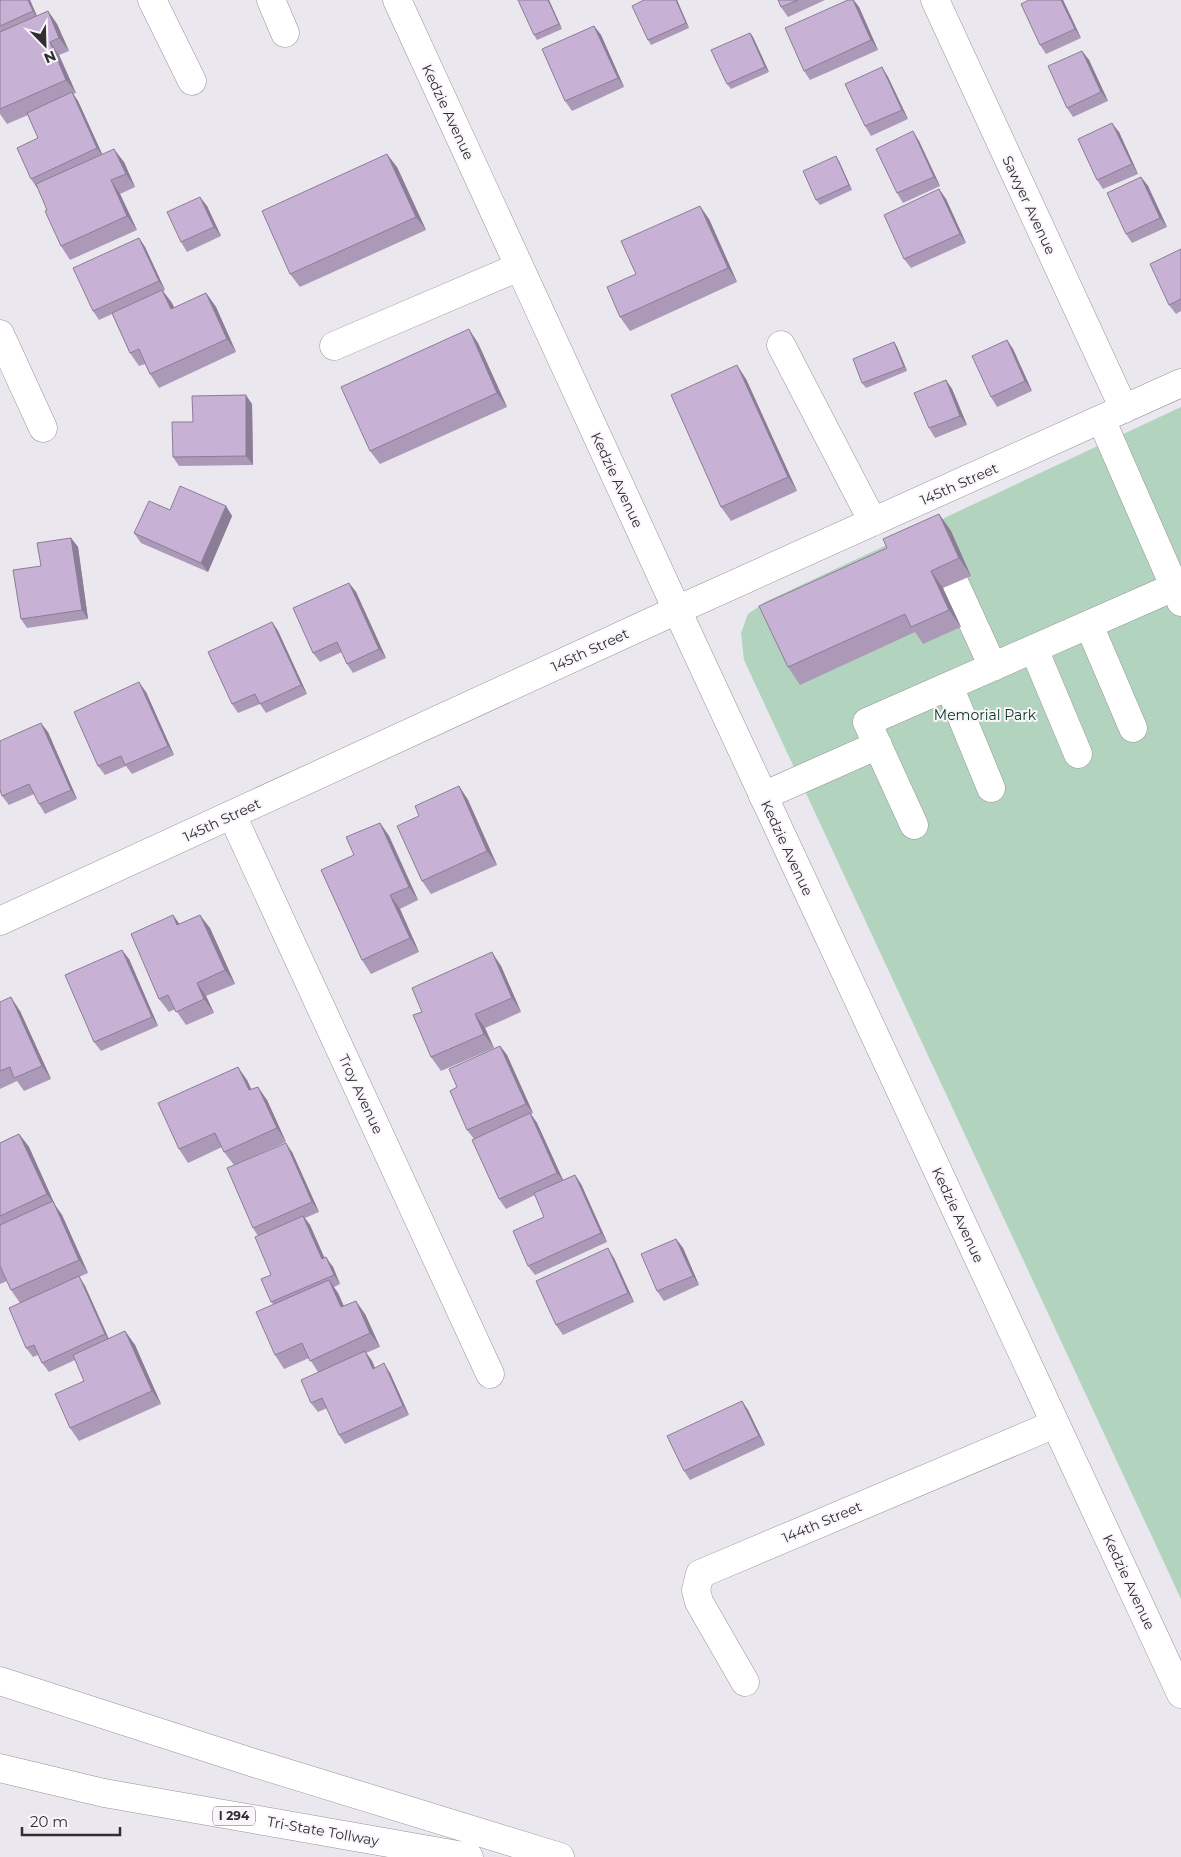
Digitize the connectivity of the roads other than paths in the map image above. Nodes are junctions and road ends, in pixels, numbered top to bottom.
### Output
1 (152, 0) edge
2 (271, 0) edge
3 (397, 0) edge
4 (935, 0) edge
5 (285, 33) dead end
6 (192, 81) dead end
7 (519, 267) junction
8 (0, 334) edge
9 (781, 345) dead end
10 (334, 346) dead end
11 (1181, 383) edge
12 (1112, 414) junction
13 (43, 428) dead end
14 (918, 502) junction
15 (873, 522) junction
16 (1178, 595) edge
17 (677, 610) junction
18 (1089, 625) junction
19 (1034, 649) junction
20 (994, 667) junction
21 (949, 686) junction
22 (1133, 728) dead end
23 (878, 746) junction
24 (1078, 754) dead end
25 (991, 788) dead end
26 (763, 796) junction
27 (232, 815) junction
28 (914, 825) dead end
29 (0, 921) edge
30 (490, 1374) dead end
31 (1055, 1424) junction
32 (0, 1681) edge
33 (745, 1682) dead end
34 (1181, 1694) edge
35 (0, 1768) edge
36 (469, 1857) edge
37 (560, 1857) edge

1 - 6 main road
2 - 5 main road
3 - 7 main road, Kedzie Avenue
4 - 12 main road, Sawyer Avenue
7 - 10 main road
7 - 17 main road, Kedzie Avenue
8 - 13 main road
9 - 15 main road
11 - 12 main road, 145th Street
12 - 14 main road, 145th Street
12 - 16 main road, Sawyer Avenue
14 - 15 main road, 145th Street
14 - 20 main road
15 - 17 main road, 145th Street
16 - 18 main road
17 - 26 main road, Kedzie Avenue
17 - 27 main road, 145th Street
18 - 19 main road
18 - 22 main road
19 - 20 main road
19 - 24 main road
20 - 21 main road
21 - 23 main road
21 - 25 main road
23 - 26 main road
23 - 28 main road
26 - 31 main road, Kedzie Avenue
27 - 29 main road, 145th Street
27 - 30 main road, Troy Avenue
31 - 33 main road, 144th Street
31 - 34 main road, Kedzie Avenue
32 - 37 main road
35 - 36 main road, Tri-State Tollway / I 294

